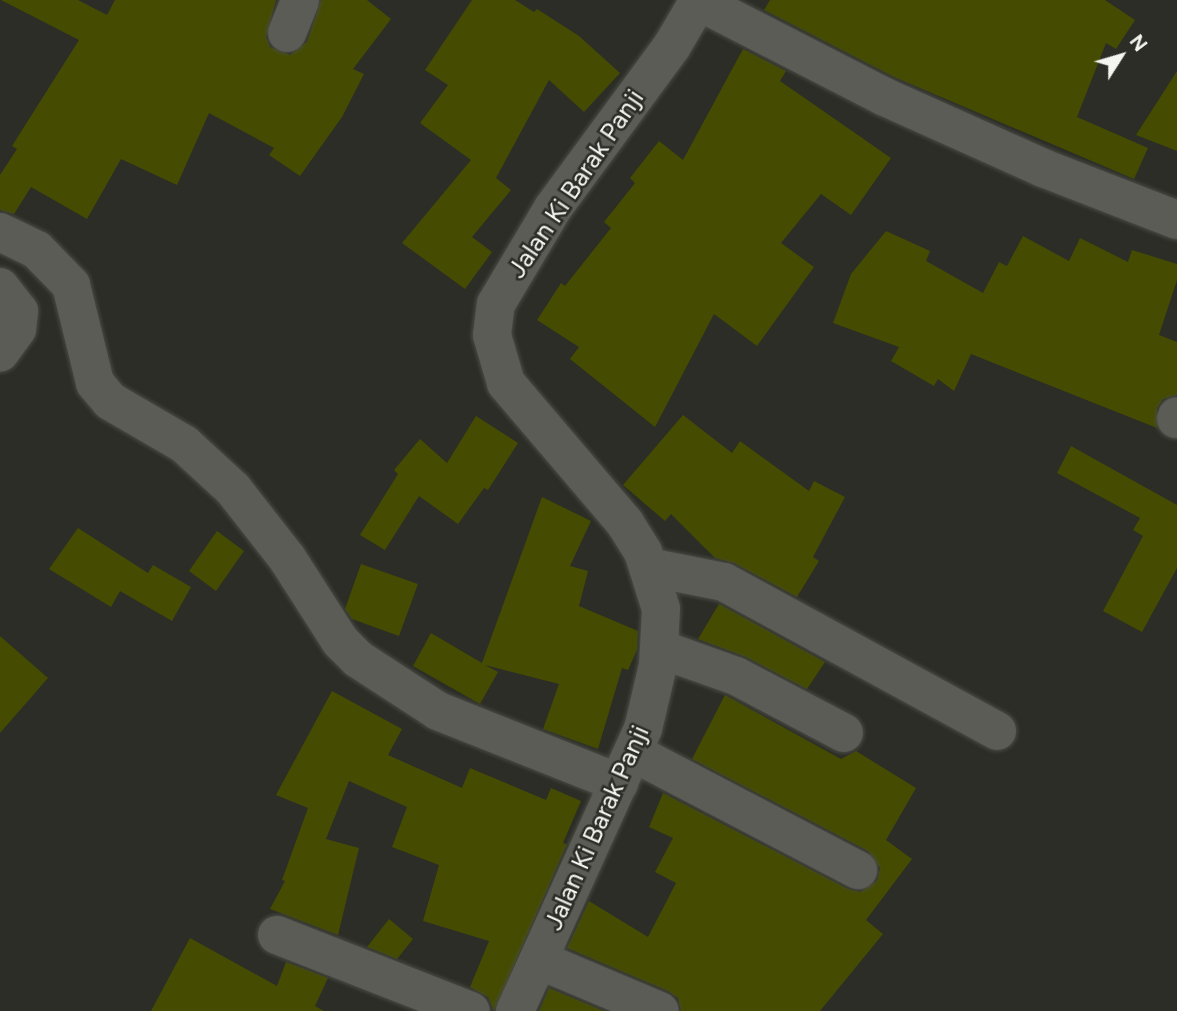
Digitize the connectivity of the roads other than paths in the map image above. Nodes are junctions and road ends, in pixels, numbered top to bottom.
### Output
1 (699, 1) edge
2 (1177, 220) edge
3 (0, 232) edge
4 (0, 287) edge
5 (0, 352) edge
6 (649, 567) junction
7 (660, 649) junction
8 (997, 731) dead end
9 (844, 733) dead end
10 (626, 768) junction
11 (858, 870) dead end
12 (277, 935) dead end
13 (539, 960) junction
14 (471, 1011) edge
15 (515, 1011) edge
16 (660, 1011) edge

1 - 2 street
1 - 6 street, Jalan Ki Barak Panji
3 - 10 street
4 - 5 street
6 - 7 street, Jalan Ki Barak Panji
6 - 8 street
7 - 9 street
7 - 10 street, Jalan Ki Barak Panji
10 - 11 street
10 - 13 street, Jalan Ki Barak Panji
12 - 14 street
13 - 15 street, Jalan Ki Barak Panji
13 - 16 street

